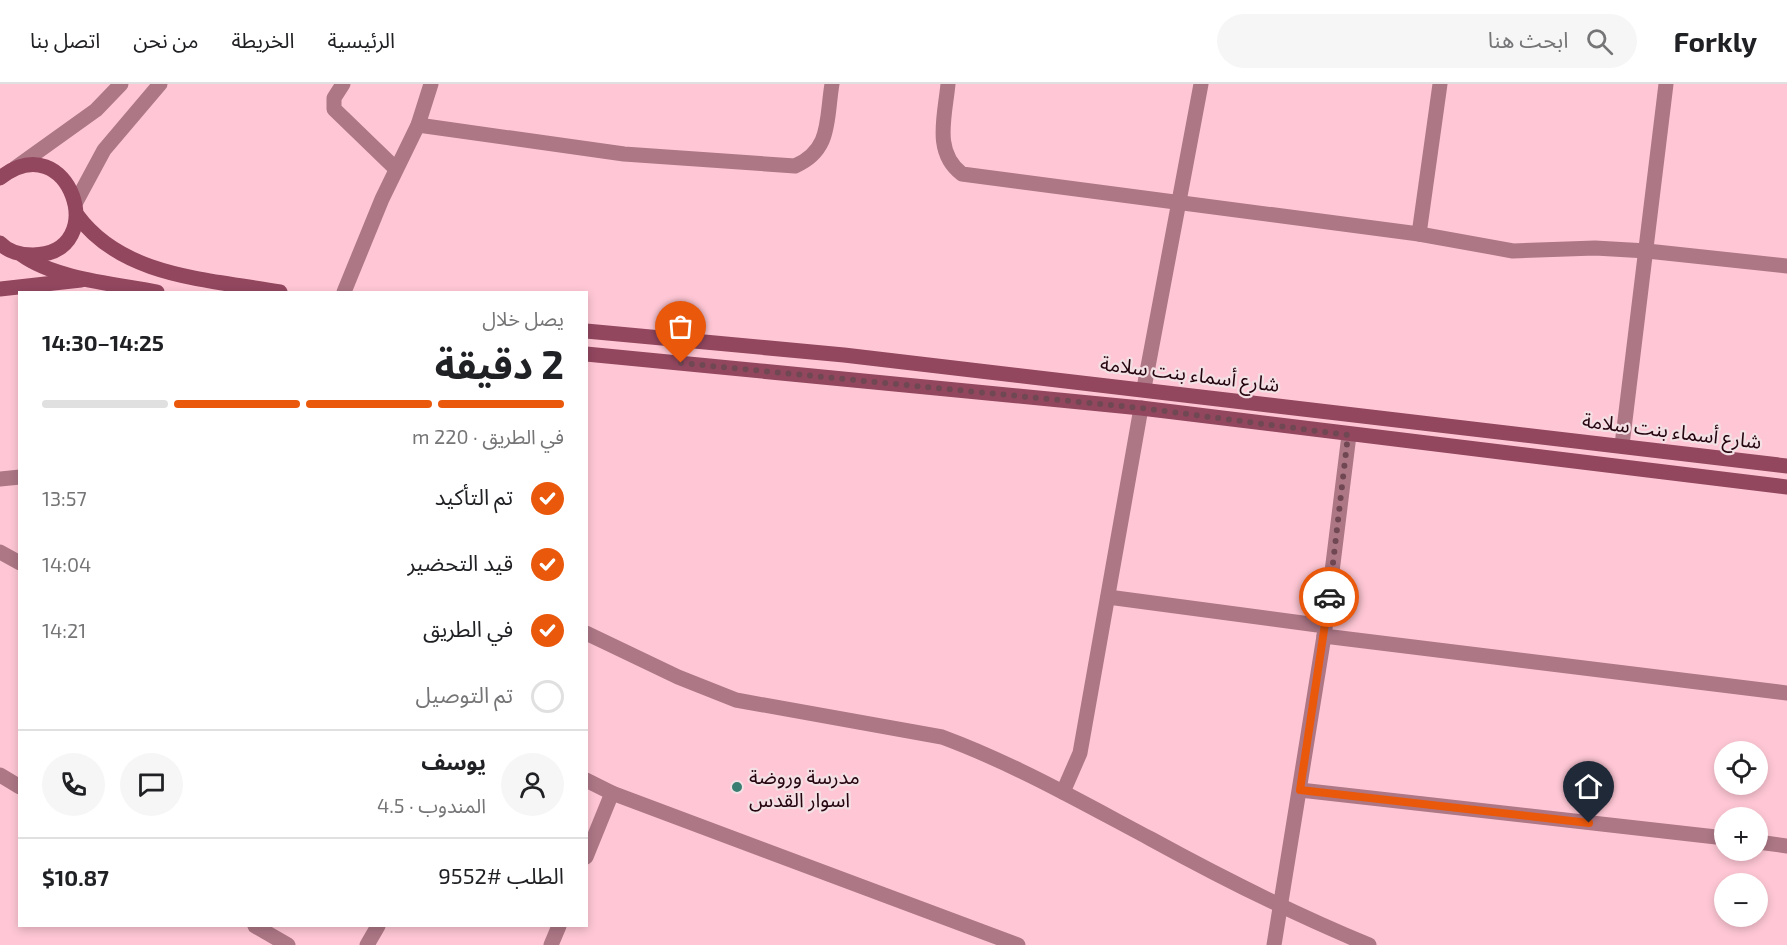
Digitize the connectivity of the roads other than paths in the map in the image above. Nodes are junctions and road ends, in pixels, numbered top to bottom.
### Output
1 (121, 84) edge
2 (160, 84) edge
3 (343, 84) edge
4 (431, 84) edge
5 (832, 84) edge
6 (948, 84) edge
7 (1201, 84) edge
8 (1440, 84) edge
9 (1666, 84) edge
10 (418, 125) junction
11 (15, 168) junction
12 (396, 169) junction
13 (0, 178) edge
14 (1179, 201) junction
15 (76, 208) junction
16 (1419, 234) junction
17 (1, 245) edge
18 (1647, 251) junction
19 (22, 255) junction
20 (1787, 266) edge
21 (92, 279) junction
22 (0, 289) edge
23 (152, 291) edge
24 (274, 291) edge
25 (344, 291) edge
26 (588, 331) edge
27 (588, 354) edge
28 (1144, 388) junction
29 (1141, 408) junction
30 (1348, 435) junction
31 (1622, 446) junction
32 (1787, 466) edge
33 (18, 477) edge
34 (0, 479) edge
35 (1787, 487) edge
36 (0, 552) edge
37 (18, 562) edge
38 (1107, 597) junction
39 (1324, 631) junction
40 (588, 634) edge
41 (1787, 693) edge
42 (0, 776) edge
43 (588, 781) edge
44 (18, 786) edge
45 (1300, 790) junction
46 (1063, 792) junction
47 (612, 793) junction
48 (1714, 837) edge
49 (1768, 843) edge
50 (1787, 846) edge
51 (588, 852) edge
52 (1279, 906) junction
53 (257, 927) edge
54 (377, 927) edge
55 (559, 927) edge
56 (288, 945) edge
57 (367, 945) edge
58 (551, 945) edge
59 (1018, 945) edge
60 (1274, 945) edge
61 (1368, 945) edge

1 - 11 street
2 - 15 street
3 - 12 street
4 - 10 street
5 - 10 street
6 - 14 street
7 - 14 street
8 - 16 street
9 - 18 street
10 - 12 street
11 - 13 main road
11 - 15 main road
12 - 25 street
14 - 16 street
14 - 28 street
15 - 19 main road
15 - 24 main road
16 - 18 street
17 - 19 main road
18 - 20 street
18 - 31 street
19 - 21 main road
21 - 22 main road
21 - 23 main road
26 - 28 main road, شارع أسماء بنت سلامة
27 - 29 main road, شارع أسماء بنت سلامة
28 - 31 main road, شارع أسماء بنت سلامة
29 - 30 main road, شارع أسماء بنت سلامة
29 - 38 street
30 - 35 main road, شارع أسماء بنت سلامة
30 - 39 street
31 - 32 main road, شارع أسماء بنت سلامة
33 - 34 street
36 - 37 street
38 - 39 street
38 - 46 street
39 - 41 street
39 - 45 street
40 - 46 street
42 - 44 street
43 - 47 street
45 - 48 street
45 - 52 street
46 - 52 street
47 - 51 street
47 - 59 street
49 - 50 street
52 - 60 street
52 - 61 street
53 - 56 street
54 - 57 street
55 - 58 street

